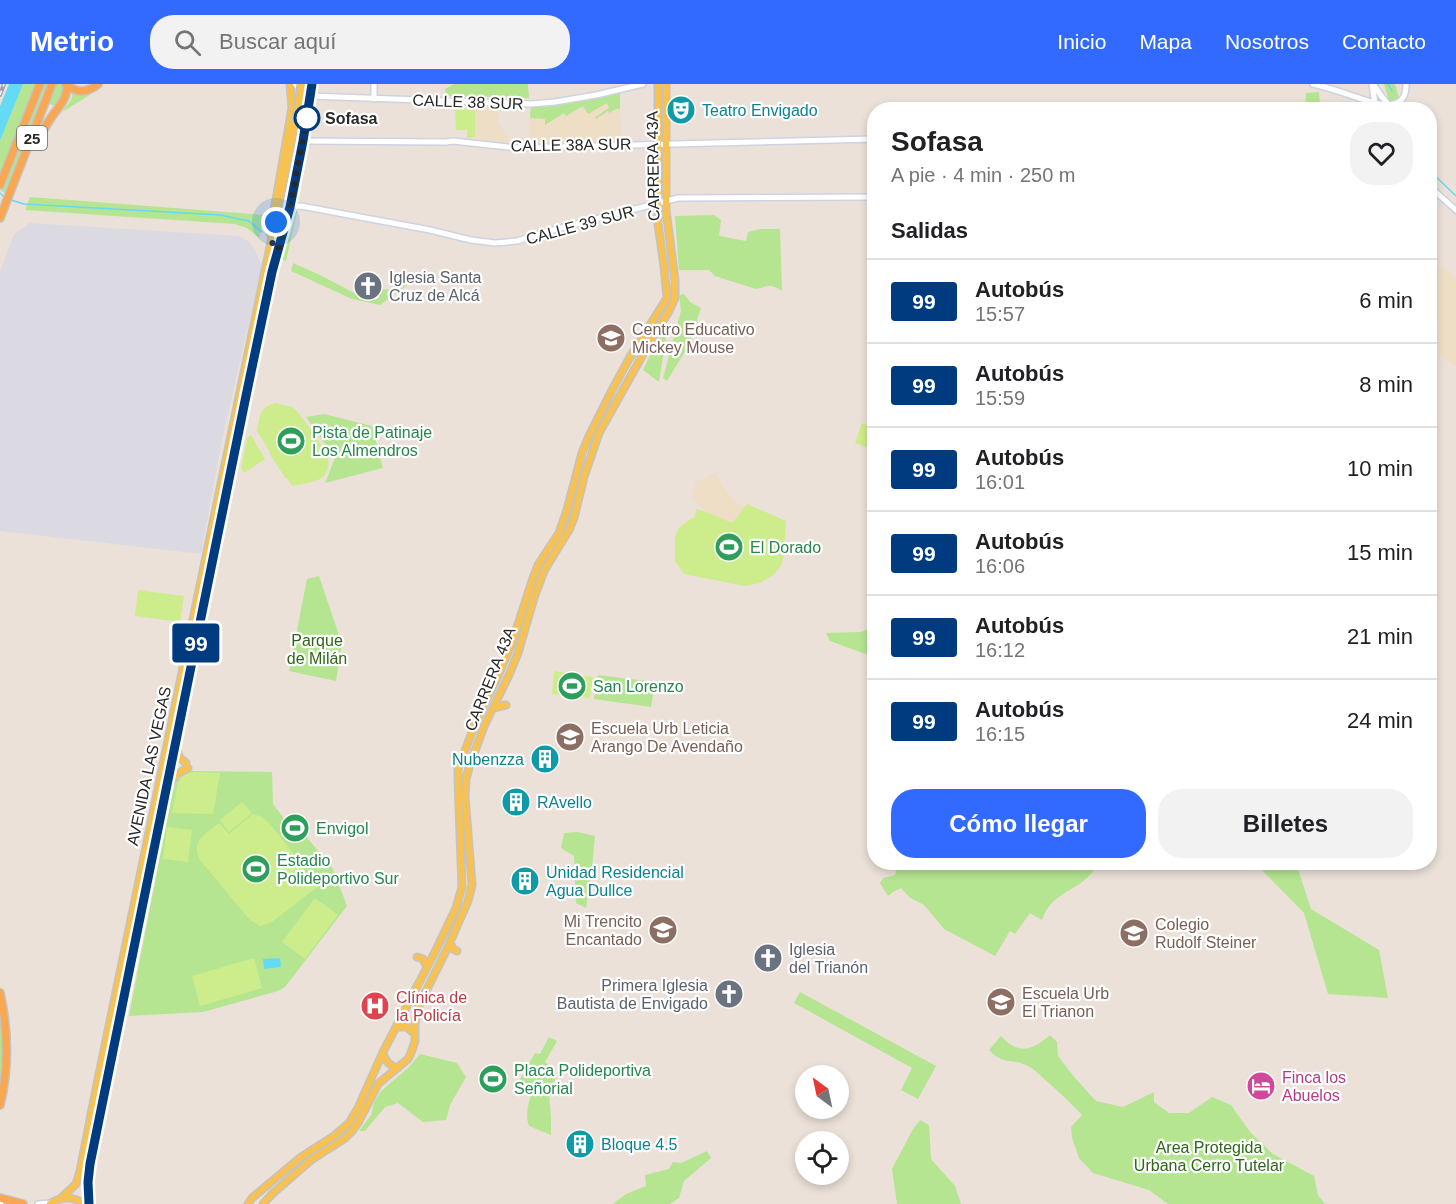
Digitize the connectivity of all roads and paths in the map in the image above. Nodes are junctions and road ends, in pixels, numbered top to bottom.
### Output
1 (40, 84) edge
2 (52, 84) edge
3 (98, 84) edge
4 (290, 84) edge
5 (295, 84) edge
6 (301, 84) edge
7 (309, 84) edge
8 (374, 84) edge
9 (643, 84) edge
10 (658, 84) edge
11 (666, 84) edge
12 (1313, 84) edge
13 (1373, 84) edge
14 (1406, 84) edge
15 (67, 85) edge
16 (310, 96) junction
17 (374, 99) junction
18 (1367, 102) edge
19 (1376, 102) edge
20 (1386, 102) edge
21 (1399, 102) edge
22 (309, 106) junction
23 (292, 108) junction
24 (299, 122) junction
25 (45, 128) dead end
26 (867, 140) edge
27 (303, 141) junction
28 (662, 144) junction
29 (1, 184) edge
30 (1437, 193) edge
31 (867, 197) edge
32 (666, 202) junction
33 (657, 205) junction
34 (288, 207) junction
35 (1456, 210) edge
36 (0, 218) edge
37 (272, 242) junction
38 (278, 249) junction
39 (268, 262) junction
40 (245, 365) junction
41 (248, 386) junction
42 (506, 705) dead end
43 (493, 708) junction
44 (176, 746) junction
45 (167, 789) junction
46 (450, 942) junction
47 (457, 951) dead end
48 (417, 957) dead end
49 (427, 967) junction
50 (0, 993) edge
51 (396, 1027) junction
52 (416, 1034) junction
53 (383, 1052) junction
54 (398, 1068) junction
55 (0, 1105) edge
56 (0, 1198) edge
57 (60, 1199) junction
58 (50, 1203) edge
59 (23, 1204) edge
60 (38, 1204) edge
61 (84, 1204) edge
62 (89, 1204) edge
63 (248, 1204) edge
64 (263, 1204) edge

1 - 29 highway, 25
2 - 36 highway, 25
3 - 15 highway
4 - 23 main road, AVENIDA LAS VEGAS
5 - 16 street
6 - 24 main road, AVENIDA LAS VEGAS, bridge
7 - 16 main road, AVENIDA LAS VEGAS
7 - 24 main road, AVENIDA LAS VEGAS, bridge
8 - 17 street
9 - 17 street, CALLE 38 SUR
10 - 28 main road, CARRERA 43A
11 - 28 main road, CARRERA 43A
12 - 18 street
13 - 19 street
13 - 20 street
14 - 21 street
15 - 25 highway
16 - 17 street, CALLE 38 SUR
16 - 22 main road, AVENIDA LAS VEGAS
22 - 23 main road
22 - 27 main road, AVENIDA LAS VEGAS
23 - 39 main road, AVENIDA LAS VEGAS
24 - 34 main road, AVENIDA LAS VEGAS
24 - 37 main road, AVENIDA LAS VEGAS
26 - 28 street, CALLE 38A SUR
27 - 28 street, CALLE 38A SUR
27 - 34 main road, AVENIDA LAS VEGAS
28 - 32 main road, CARRERA 43A
28 - 33 main road, CARRERA 43A
30 - 35 street
31 - 32 street, CALLE 39 SUR
32 - 33 street, CALLE 39 SUR
32 - 43 main road, CARRERA 43A
33 - 34 street, CALLE 39 SUR
33 - 49 main road, CARRERA 43A
34 - 38 main road, AVENIDA LAS VEGAS
37 - 38 main road
37 - 39 main road, AVENIDA LAS VEGAS
38 - 41 main road, AVENIDA LAS VEGAS
39 - 40 main road, AVENIDA LAS VEGAS
40 - 41 main road
40 - 57 main road, AVENIDA LAS VEGAS
41 - 44 main road, AVENIDA LAS VEGAS
42 - 43 main road
43 - 46 main road, CARRERA 43A
44 - 45 main road, AVENIDA LAS VEGAS
44 - 45 main road
45 - 62 main road, AVENIDA LAS VEGAS
46 - 47 main road
46 - 52 main road, CARRERA 43A
48 - 49 main road
49 - 51 main road, CARRERA 43A
50 - 55 highway
51 - 52 main road
51 - 53 main road, CARRERA 43A
52 - 54 main road, CARRERA 43A
53 - 54 main road
53 - 63 main road, CARRERA 43A
54 - 64 main road, CARRERA 43A
56 - 59 highway
57 - 58 main road
57 - 61 main road
58 - 60 street

